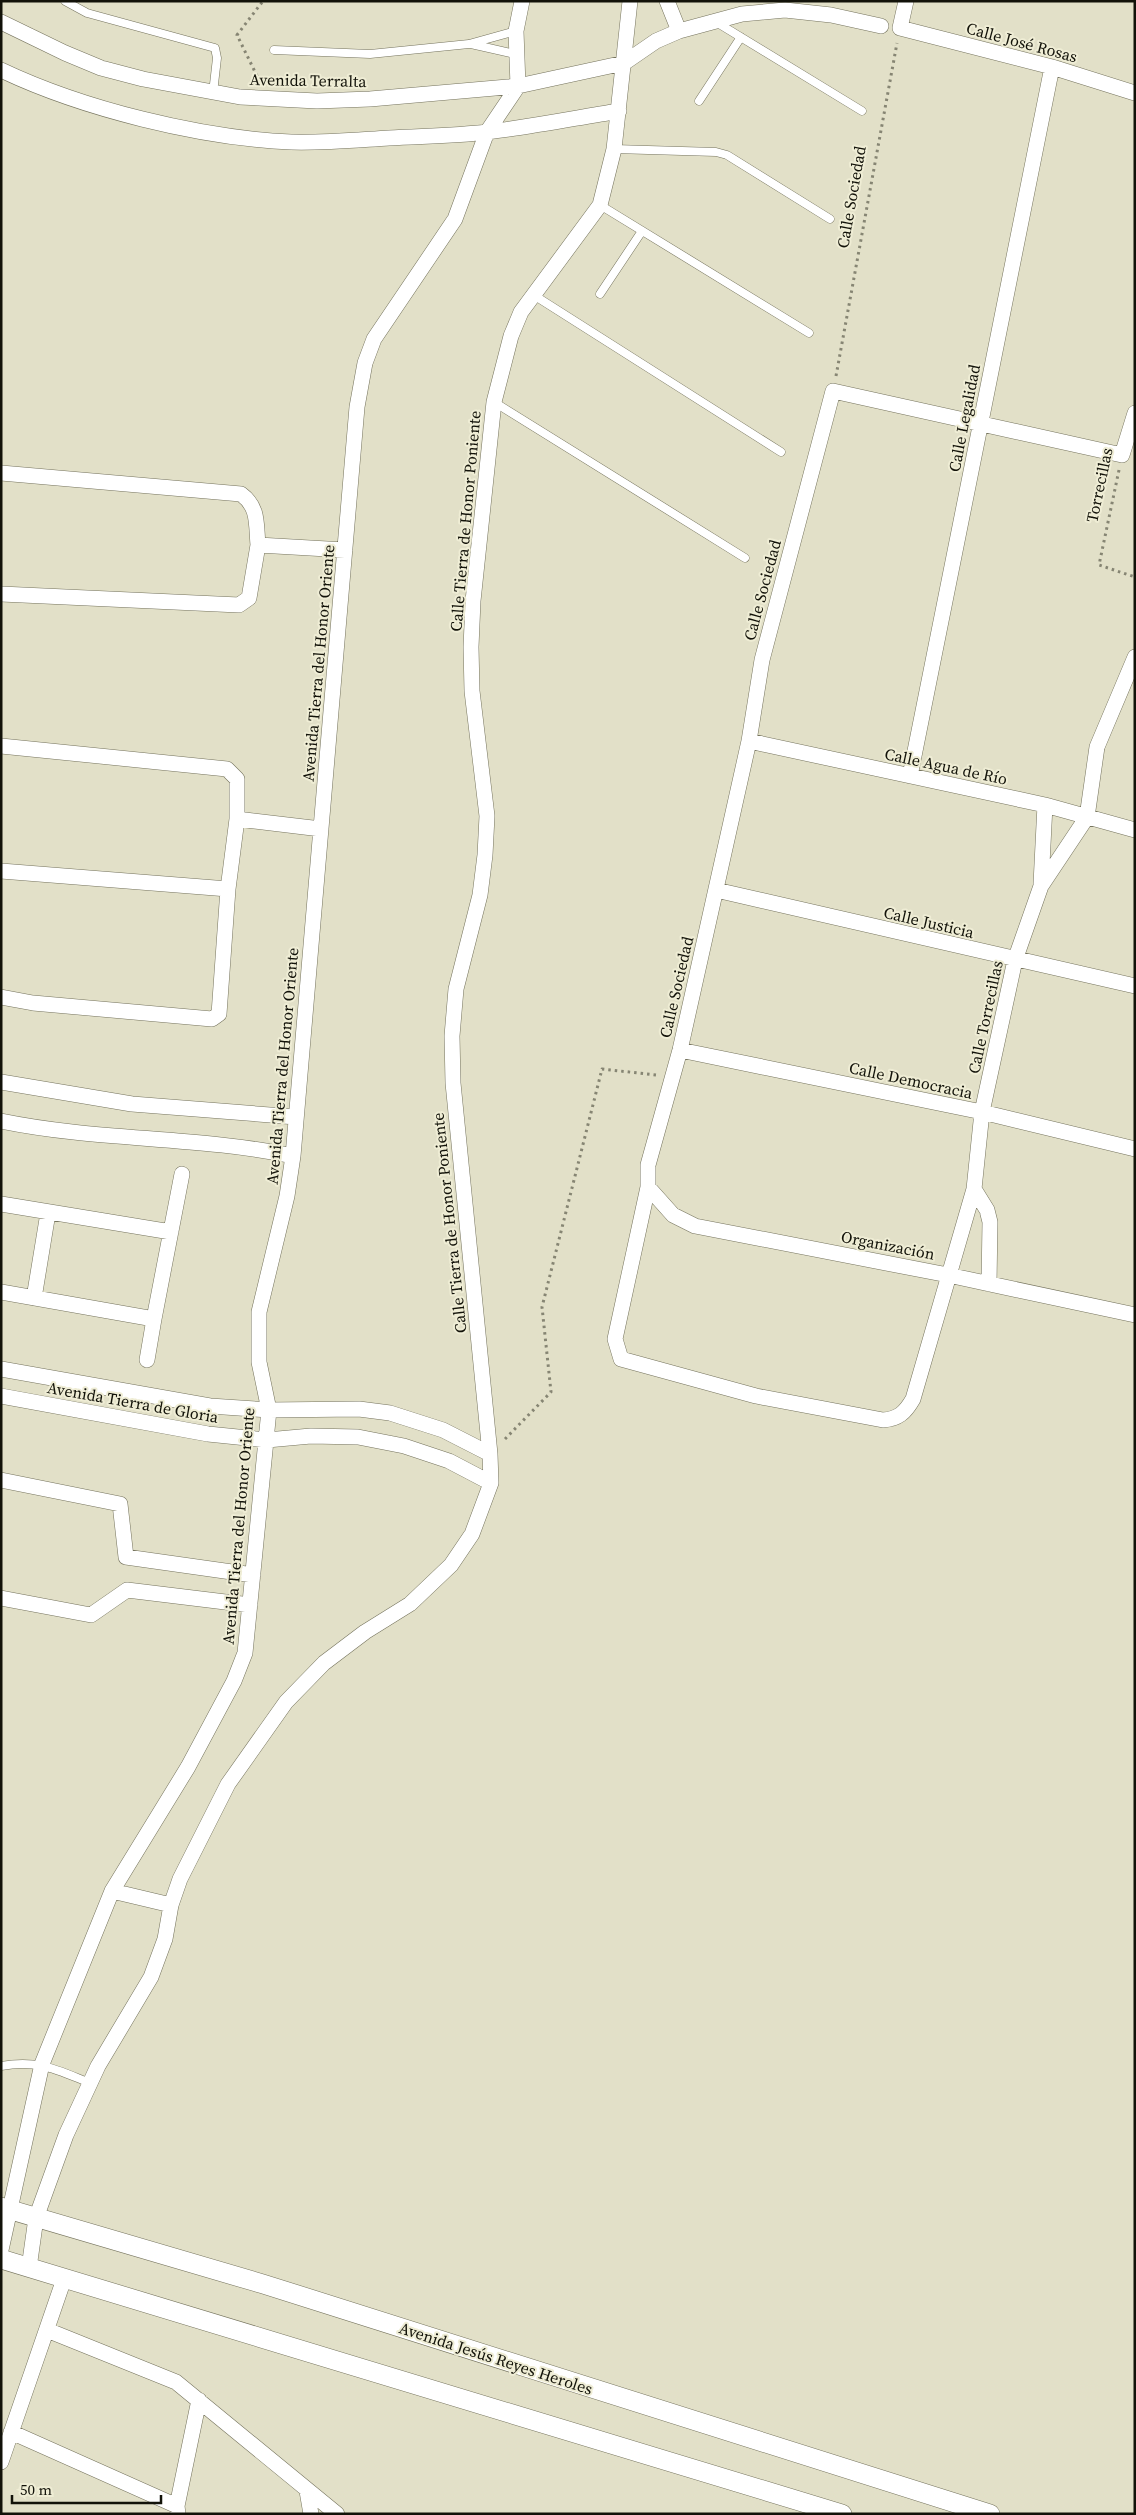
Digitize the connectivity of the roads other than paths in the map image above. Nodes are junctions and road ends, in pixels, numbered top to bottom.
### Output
1 (65, 1) edge
2 (522, 1) edge
3 (630, 1) edge
4 (667, 1) edge
5 (906, 1) edge
6 (714, 21) junction
7 (1, 22) edge
8 (881, 26) dead end
9 (516, 31) junction
10 (679, 31) junction
11 (740, 37) junction
12 (469, 44) junction
13 (274, 50) dead end
14 (515, 54) junction
15 (624, 63) junction
16 (1052, 67) junction
17 (1, 70) edge
18 (518, 86) junction
19 (1135, 93) edge
20 (214, 94) junction
21 (699, 101) dead end
22 (618, 111) junction
23 (862, 111) dead end
24 (487, 132) junction
25 (614, 149) junction
26 (600, 204) junction
27 (830, 219) dead end
28 (642, 230) junction
29 (532, 294) junction
30 (600, 294) dead end
31 (809, 334) dead end
32 (494, 402) junction
33 (1135, 413) edge
34 (981, 426) junction
35 (781, 452) dead end
36 (1, 473) edge
37 (258, 545) junction
38 (345, 550) junction
39 (745, 558) dead end
40 (1, 594) edge
41 (1135, 657) edge
42 (749, 741) junction
43 (1, 746) edge
44 (910, 776) junction
45 (1046, 805) junction
46 (1087, 816) junction
47 (237, 819) junction
48 (321, 829) junction
49 (1135, 830) edge
50 (1, 871) edge
51 (1041, 886) junction
52 (228, 889) junction
53 (716, 890) junction
54 (1015, 960) junction
55 (1135, 986) edge
56 (1, 997) edge
57 (680, 1050) junction
58 (1, 1082) edge
59 (982, 1112) junction
60 (296, 1117) junction
61 (1, 1122) edge
62 (1135, 1149) edge
63 (293, 1156) junction
64 (182, 1174) dead end
65 (648, 1187) junction
66 (974, 1189) junction
67 (1, 1204) edge
68 (48, 1213) junction
69 (171, 1232) junction
70 (948, 1275) junction
71 (989, 1284) junction
72 (1, 1292) edge
73 (34, 1298) junction
74 (1135, 1315) edge
75 (154, 1319) junction
76 (147, 1360) dead end
77 (1, 1369) edge
78 (1, 1396) edge
79 (269, 1410) junction
80 (902, 1415) joint
81 (267, 1440) junction
82 (490, 1454) junction
83 (1, 1480) edge
84 (491, 1482) junction
85 (253, 1575) junction
86 (1, 1598) edge
87 (250, 1605) junction
88 (112, 1891) junction
89 (171, 1905) junction
90 (42, 2064) junction
91 (1, 2066) edge
92 (90, 2083) junction
93 (6, 2208) edge
94 (36, 2218) junction
95 (1, 2250) edge
96 (1, 2259) edge
97 (29, 2268) junction
98 (64, 2279) junction
99 (47, 2330) junction
100 (199, 2400) junction
101 (11, 2432) junction
102 (1, 2462) edge
103 (307, 2491) junction
104 (177, 2510) edge
105 (311, 2514) edge
106 (337, 2514) edge
107 (842, 2514) edge
108 (990, 2514) edge

1 - 20 lane
2 - 9 street
3 - 15 street, Calle Tierra de Honor Poniente
4 - 10 street
5 - 16 street, Calle José Rosas
6 - 8 street
6 - 10 street
6 - 11 lane
7 - 20 street, Avenida Terralta
9 - 12 lane
9 - 14 street
10 - 15 street
11 - 21 lane
11 - 23 lane
12 - 13 lane
12 - 14 lane
14 - 18 street
15 - 18 street, Avenida Terralta
15 - 22 street, Calle Tierra de Honor Poniente
16 - 19 street, Calle José Rosas
16 - 34 street, Calle Legalidad
17 - 24 street
18 - 20 street, Avenida Terralta
18 - 24 street, Avenida Tierra del Honor Oriente
22 - 24 street
22 - 25 street, Calle Tierra de Honor Poniente
24 - 38 street, Avenida Tierra del Honor Oriente
25 - 26 street, Calle Tierra de Honor Poniente
25 - 27 lane
26 - 28 lane
26 - 29 street, Calle Tierra de Honor Poniente
28 - 30 lane
28 - 31 lane
29 - 32 street, Calle Tierra de Honor Poniente
29 - 35 lane
32 - 39 lane
32 - 82 street, Calle Tierra de Honor Poniente
33 - 34 street, Torrecillas
34 - 42 street, Calle Sociedad
34 - 44 street, Calle Legalidad
36 - 37 street
37 - 38 street
37 - 40 street
38 - 48 street, Avenida Tierra del Honor Oriente
41 - 46 street, Calle Torrecillas
42 - 44 street, Calle Agua de Río
42 - 53 street, Calle Sociedad
43 - 47 street
44 - 45 street, Calle Agua de Río
45 - 46 street, Calle Agua de Río
45 - 51 street, Calle Torrecillas
46 - 49 street, Calle Agua de Río
46 - 51 street, Calle Torrecillas
47 - 48 street
47 - 52 street
48 - 60 street, Avenida Tierra del Honor Oriente
50 - 52 street
51 - 54 street, Calle Torrecillas
52 - 56 street
53 - 54 street, Calle Justicia
53 - 57 street, Calle Sociedad
54 - 55 street, Calle Justicia
54 - 59 street, Calle Torrecillas
57 - 59 street, Calle Democracia
57 - 65 street, Calle Sociedad
58 - 60 street
59 - 62 street, Calle Democracia
59 - 66 street, Calle Torrecillas
60 - 63 street, Avenida Tierra del Honor Oriente
61 - 63 street
63 - 79 street, Avenida Tierra del Honor Oriente
64 - 69 street
65 - 70 street, Organización
65 - 80 street, Calle Sociedad
66 - 70 street, Calle Torrecillas
66 - 71 street
67 - 68 street
68 - 69 street
68 - 73 street
69 - 75 street
70 - 71 street, Organización
70 - 80 street, Calle Torrecillas
71 - 74 street, Organización
72 - 73 street
73 - 75 street
75 - 76 street
77 - 79 street, Avenida Tierra de Gloria
78 - 81 street, Avenida Tierra de Gloria
79 - 81 street, Avenida Tierra del Honor Oriente
79 - 82 street, Avenida Tierra de Gloria
81 - 84 street, Avenida Tierra de Gloria
81 - 85 street, Avenida Tierra del Honor Oriente
82 - 84 street, Calle Tierra de Honor Poniente
83 - 85 street
84 - 89 street, Calle Tierra de Honor Poniente
85 - 87 street, Avenida Tierra del Honor Oriente
86 - 87 street
87 - 88 street, Avenida Tierra del Honor Oriente
88 - 89 street
88 - 90 street, Avenida Tierra del Honor Oriente
89 - 92 street, Calle Tierra de Honor Poniente
90 - 91 lane
90 - 92 lane
90 - 93 street, Avenida Tierra del Honor Oriente
92 - 94 street, Calle Tierra de Honor Poniente
93 - 94 street, Avenida Jesús Reyes Heroles
93 - 95 street, Avenida Tierra del Honor Oriente
94 - 97 street, Calle Tierra de Honor Poniente
94 - 108 street, Avenida Jesús Reyes Heroles
96 - 97 street
97 - 98 street
98 - 99 street
98 - 107 street
99 - 100 street
99 - 101 street
100 - 103 street
100 - 104 street
101 - 102 street
101 - 104 street
103 - 105 street
103 - 106 street

